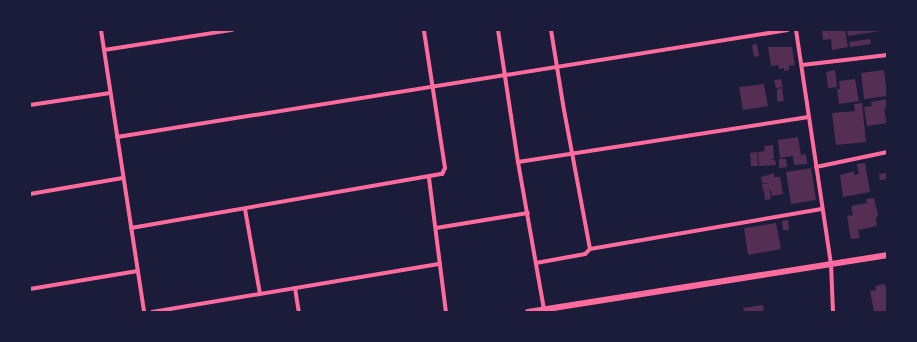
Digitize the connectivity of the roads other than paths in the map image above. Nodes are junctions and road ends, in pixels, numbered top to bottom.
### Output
1 (101, 30) edge
2 (232, 30) edge
3 (424, 30) edge
4 (498, 30) edge
5 (551, 30) edge
6 (788, 30) edge
7 (796, 30) edge
8 (104, 50) junction
9 (887, 55) edge
10 (802, 65) junction
11 (557, 68) junction
12 (504, 75) junction
13 (432, 86) junction
14 (110, 93) junction
15 (30, 105) edge
16 (809, 117) junction
17 (117, 137) junction
18 (887, 152) edge
19 (572, 153) junction
20 (518, 162) junction
21 (816, 167) junction
22 (123, 178) junction
23 (429, 178) junction
24 (30, 194) edge
25 (245, 209) junction
26 (822, 209) junction
27 (528, 213) junction
28 (131, 228) junction
29 (436, 228) junction
30 (590, 249) junction
31 (887, 255) edge
32 (536, 263) junction
33 (440, 264) junction
34 (831, 264) junction
35 (137, 271) junction
36 (295, 288) junction
37 (30, 289) edge
38 (260, 294) junction
39 (544, 310) junction
40 (144, 312) edge
41 (152, 312) edge
42 (299, 312) edge
43 (446, 312) edge
44 (528, 312) edge
45 (833, 312) edge

1 - 8 street
2 - 8 street
3 - 13 street
4 - 12 street
5 - 11 street
6 - 11 street
7 - 10 street
8 - 14 street
9 - 10 street
10 - 16 street
11 - 12 street
11 - 19 street
12 - 13 street
12 - 20 street
13 - 17 street
13 - 23 street
14 - 15 street
14 - 17 street
16 - 19 street
16 - 21 street
17 - 22 street
18 - 21 street
19 - 20 street
19 - 30 street
20 - 27 street
21 - 26 street
22 - 24 street
22 - 28 street
23 - 25 street
23 - 29 street
25 - 28 street
25 - 38 street
26 - 30 street
26 - 34 street
27 - 29 street
27 - 32 street
28 - 35 street
29 - 33 street
30 - 32 street
31 - 34 street
32 - 39 street
33 - 36 street
33 - 43 street
34 - 39 street
34 - 45 street
35 - 37 street
35 - 40 street
36 - 38 street
36 - 42 street
38 - 41 street
39 - 44 street

